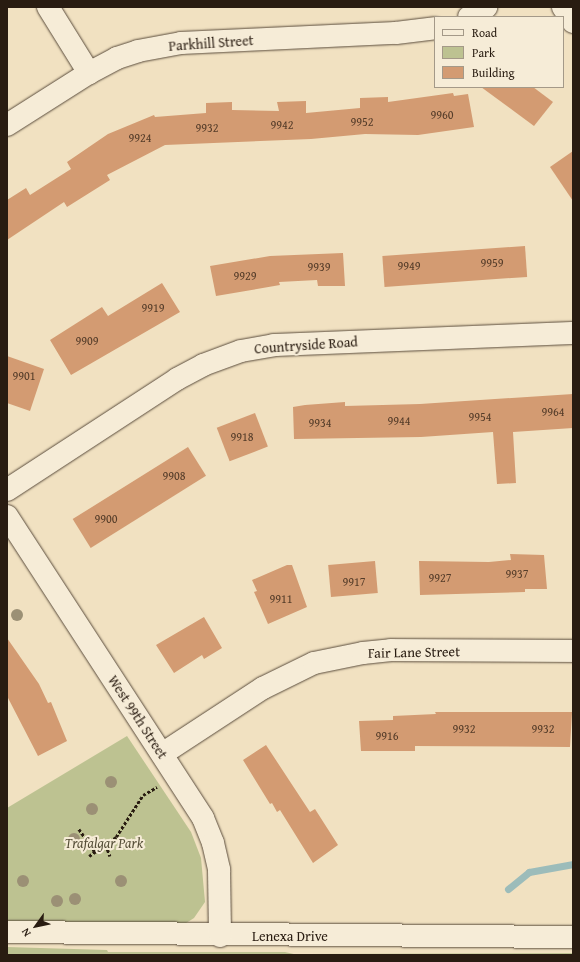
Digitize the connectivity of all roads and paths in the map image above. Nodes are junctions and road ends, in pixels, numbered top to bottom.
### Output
1 (48, 7) edge
2 (486, 7) edge
3 (563, 7) edge
4 (471, 16) edge
5 (573, 22) edge
6 (434, 28) edge
7 (89, 74) junction
8 (7, 125) edge
9 (573, 333) edge
10 (7, 490) edge
11 (7, 516) edge
12 (573, 651) edge
13 (162, 754) junction
14 (161, 784) dead end
15 (79, 829) dead end
16 (106, 845) junction
17 (95, 852) junction
18 (89, 856) dead end
19 (110, 856) dead end
20 (7, 932) edge
21 (220, 936) junction
22 (573, 937) edge

1 - 7 street
2 - 4 street
3 - 5 street
6 - 7 street, Parkhill Street
7 - 8 street, Parkhill Street
9 - 10 street, Countryside Road
11 - 13 street, West 99th Street
12 - 13 street, Fair Lane Street
13 - 21 street, West 99th Street
14 - 16 path
15 - 17 path
16 - 17 path
16 - 19 path
17 - 18 path
20 - 21 street, Lenexa Drive
21 - 22 street, Lenexa Drive

